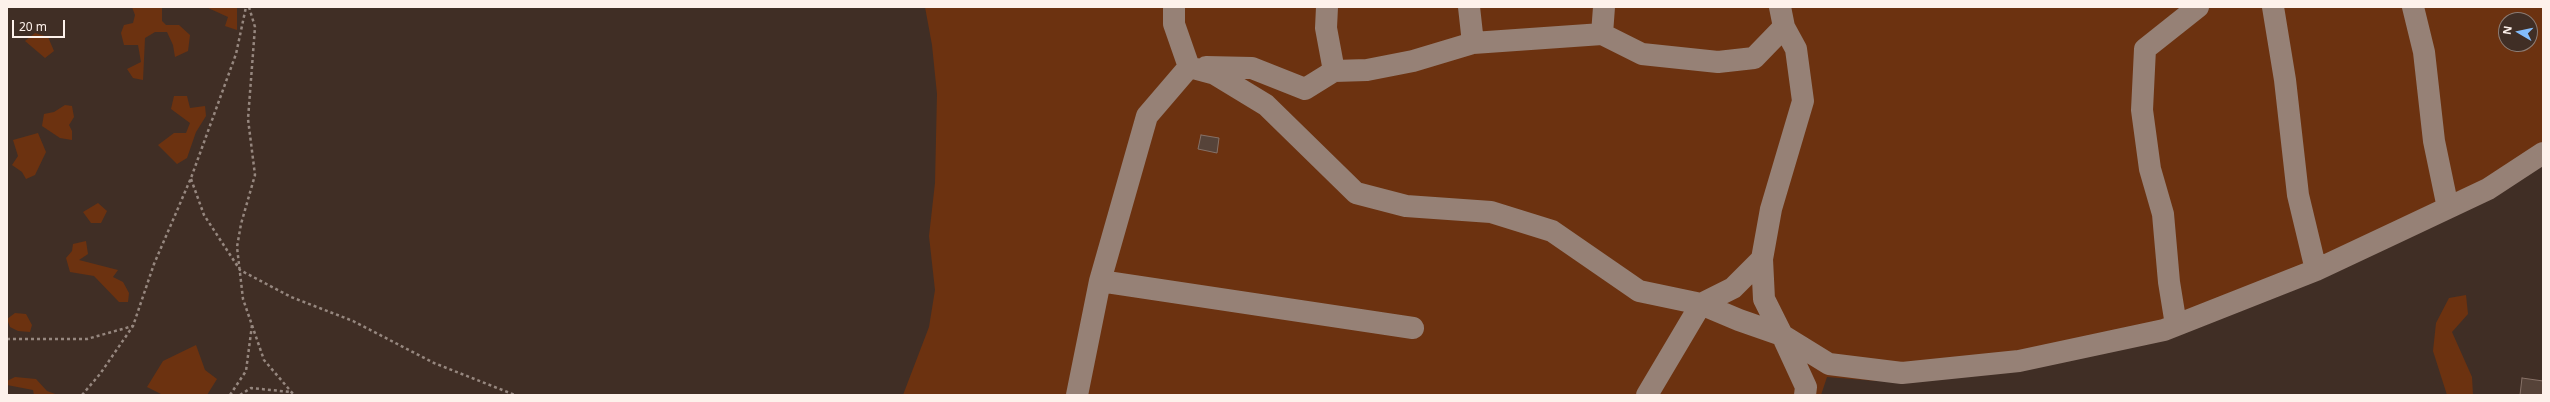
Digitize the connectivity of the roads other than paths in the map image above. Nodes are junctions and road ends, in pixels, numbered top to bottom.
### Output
1 (1174, 7) edge
2 (1327, 7) edge
3 (1469, 7) edge
4 (1604, 7) edge
5 (2198, 7) edge
6 (2273, 7) edge
7 (2413, 7) edge
8 (1782, 17) edge
9 (1602, 34) junction
10 (1473, 43) junction
11 (1189, 67) junction
12 (1334, 70) junction
13 (2543, 153) edge
14 (2448, 208) junction
15 (1762, 259) junction
16 (2316, 270) junction
17 (1100, 281) junction
18 (1701, 304) junction
19 (2176, 325) junction
20 (1413, 328) dead end
21 (1782, 335) junction
22 (1077, 395) edge
23 (1647, 395) edge
24 (1805, 395) edge

1 - 11 lane
2 - 12 lane
3 - 10 lane
4 - 9 lane
5 - 19 lane
6 - 16 lane
7 - 14 lane
8 - 9 lane
8 - 15 lane
9 - 10 lane
10 - 12 lane
11 - 12 lane
11 - 17 lane
11 - 18 lane
13 - 14 lane
14 - 16 lane
15 - 18 lane
15 - 21 lane
16 - 19 lane
17 - 20 lane
17 - 22 lane
18 - 21 lane
18 - 23 lane
19 - 21 lane
21 - 24 lane

